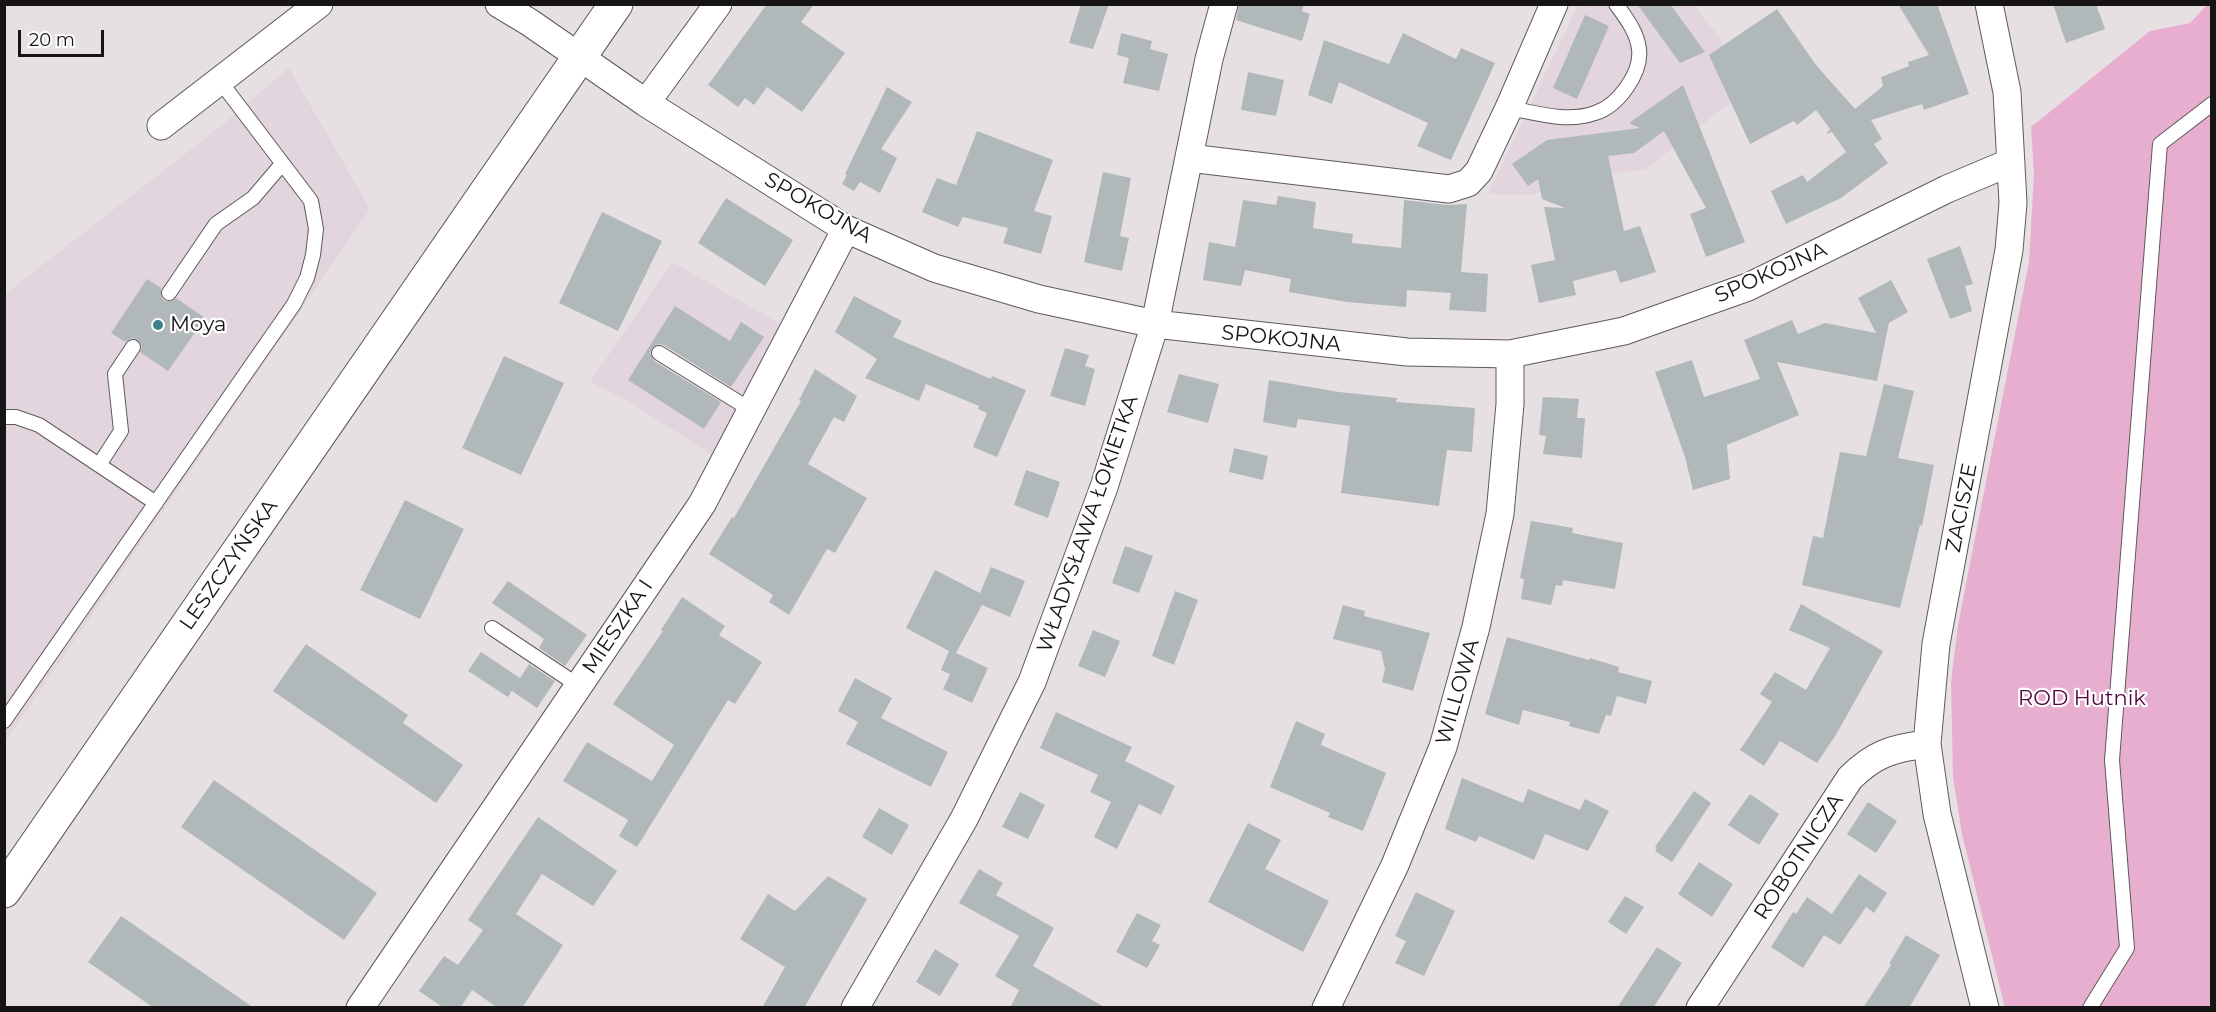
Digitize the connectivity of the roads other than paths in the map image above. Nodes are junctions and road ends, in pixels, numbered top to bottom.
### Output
1 (319, 4) edge
2 (499, 4) edge
3 (616, 4) edge
4 (718, 4) edge
5 (1224, 4) edge
6 (1554, 4) edge
7 (1616, 4) edge
8 (1989, 4) edge
9 (580, 56) junction
10 (220, 81) junction
11 (646, 103) junction
12 (2211, 105) edge
13 (1509, 108) junction
14 (161, 126) dead end
15 (1189, 158) junction
16 (2011, 162) junction
17 (282, 164) junction
18 (846, 229) junction
19 (169, 293) dead end
20 (1155, 324) junction
21 (133, 348) dead end
22 (659, 353) dead end
23 (1510, 354) junction
24 (751, 410) junction
25 (4, 417) edge
26 (99, 465) junction
27 (156, 502) junction
28 (492, 628) dead end
29 (579, 686) junction
30 (4, 722) edge
31 (1927, 744) junction
32 (4, 891) edge
33 (360, 1008) edge
34 (855, 1008) edge
35 (1326, 1008) edge
36 (1700, 1008) edge
37 (1985, 1008) edge
38 (2090, 1008) edge

1 - 10 street
2 - 9 street, SPOKOJNA
3 - 9 street, LESZCZYŃSKA
4 - 11 street
5 - 15 street, WŁADYSŁAWA ŁOKIETKA
6 - 13 street
7 - 13 lane
8 - 16 street, ZACISZE
9 - 11 street, SPOKOJNA
9 - 32 street, LESZCZYŃSKA
10 - 14 street
10 - 17 lane
11 - 18 street, SPOKOJNA
12 - 38 lane
13 - 15 street
15 - 20 street, WŁADYSŁAWA ŁOKIETKA
16 - 23 street, SPOKOJNA
16 - 31 street, ZACISZE
17 - 19 lane
17 - 27 lane
18 - 20 street, SPOKOJNA
18 - 24 street, MIESZKA I
20 - 23 street, SPOKOJNA
20 - 34 street, WŁADYSŁAWA ŁOKIETKA
21 - 26 lane
22 - 24 lane
23 - 35 street, WILLOWA
24 - 29 street, MIESZKA I
25 - 26 lane
26 - 27 lane
27 - 30 lane
28 - 29 lane
29 - 33 street, MIESZKA I
31 - 36 street, ROBOTNICZA
31 - 37 street, ZACISZE

